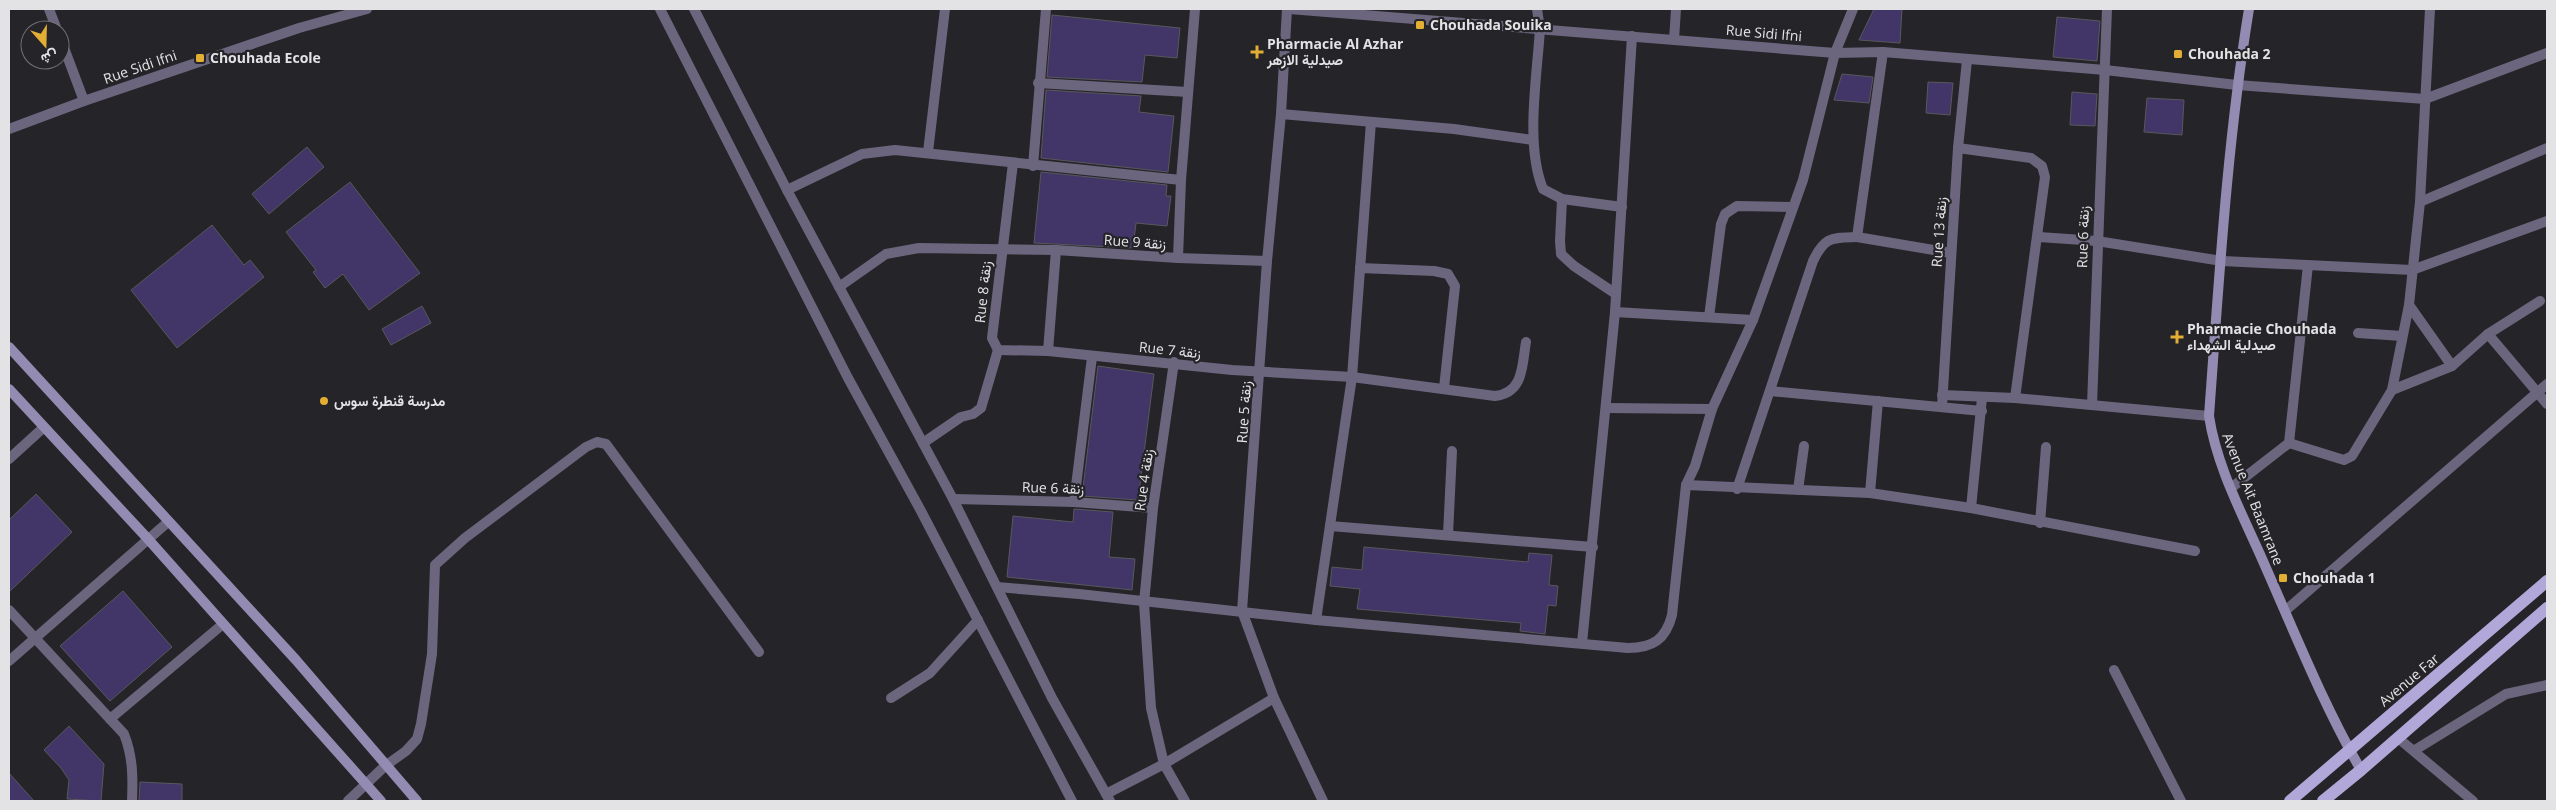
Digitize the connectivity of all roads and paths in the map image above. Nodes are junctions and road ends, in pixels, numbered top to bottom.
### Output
1 (367, 9) edge
2 (660, 9) edge
3 (694, 9) edge
4 (944, 9) edge
5 (1046, 9) edge
6 (1195, 9) edge
7 (1288, 9) edge
8 (1537, 9) edge
9 (1676, 9) edge
10 (1853, 9) edge
11 (2107, 9) edge
12 (2249, 9) edge
13 (2430, 9) edge
14 (1374, 12) edge
15 (1540, 29) junction
16 (1632, 36) junction
17 (1674, 40) junction
18 (1883, 52) junction
19 (1835, 53) junction
20 (2547, 54) edge
21 (1967, 60) junction
22 (70, 64) edge
23 (2105, 70) junction
24 (1038, 83) junction
25 (2237, 85) junction
26 (1188, 92) junction
27 (2425, 99) junction
28 (84, 101) junction
29 (1281, 114) junction
30 (1371, 122) junction
31 (9, 130) edge
32 (1533, 140) junction
33 (1958, 148) junction
34 (2547, 148) edge
35 (928, 152) junction
36 (1012, 163) junction
37 (1032, 166) junction
38 (1181, 180) junction
39 (787, 190) junction
40 (1562, 199) junction
41 (2420, 202) junction
42 (1622, 206) junction
43 (1793, 208) junction
44 (2547, 221) edge
45 (1857, 237) junction
46 (2039, 237) junction
47 (2097, 241) junction
48 (1001, 250) junction
49 (1056, 250) junction
50 (1951, 253) junction
51 (1178, 258) junction
52 (1267, 261) junction
53 (2222, 261) junction
54 (2308, 266) junction
55 (1360, 268) junction
56 (2412, 270) junction
57 (839, 287) junction
58 (1616, 294) junction
59 (2540, 300) dead end
60 (2409, 305) junction
61 (1615, 312) junction
62 (1709, 317) junction
63 (1753, 320) junction
64 (2358, 333) dead end
65 (2488, 334) junction
66 (2402, 336) junction
67 (1526, 342) dead end
68 (9, 347) edge
69 (998, 350) junction
70 (1048, 351) junction
71 (1092, 357) junction
72 (1174, 362) junction
73 (2452, 366) junction
74 (1261, 372) junction
75 (1352, 377) junction
76 (2547, 384) edge
77 (1444, 388) junction
78 (9, 389) edge
79 (2392, 390) junction
80 (1770, 392) junction
81 (2537, 392) junction
82 (1942, 395) junction
83 (1982, 398) junction
84 (2015, 398) junction
85 (1878, 401) junction
86 (2547, 404) edge
87 (2092, 405) junction
88 (1942, 406) junction
89 (1606, 408) junction
90 (1712, 409) junction
91 (1982, 410) junction
92 (2209, 416) junction
93 (43, 428) junction
94 (923, 443) junction
95 (2289, 443) junction
96 (1804, 446) dead end
97 (2046, 447) dead end
98 (1452, 451) dead end
99 (9, 459) edge
100 (1686, 485) junction
101 (2231, 488) junction
102 (1737, 489) junction
103 (1798, 490) junction
104 (1870, 493) junction
105 (952, 499) junction
106 (1074, 502) junction
107 (1153, 508) junction
108 (1971, 508) junction
109 (168, 522) junction
110 (2040, 523) junction
111 (1330, 526) junction
112 (1448, 536) junction
113 (148, 539) junction
114 (1592, 546) junction
115 (2195, 551) dead end
116 (2547, 581) edge
117 (997, 587) junction
118 (1144, 603) junction
119 (2547, 608) edge
120 (9, 610) edge
121 (1242, 611) junction
122 (2285, 611) junction
123 (978, 620) junction
124 (1316, 620) junction
125 (223, 624) junction
126 (34, 638) junction
127 (1582, 643) junction
128 (759, 652) dead end
129 (9, 661) edge
130 (2114, 670) dead end
131 (2547, 684) edge
132 (891, 698) dead end
133 (1274, 698) junction
134 (110, 719) junction
135 (2398, 738) junction
136 (2349, 750) junction
137 (2414, 750) junction
138 (1164, 764) junction
139 (385, 766) junction
140 (2361, 770) junction
141 (366, 785) junction
142 (1108, 798) edge
143 (132, 801) edge
144 (348, 801) edge
145 (381, 801) edge
146 (417, 801) edge
147 (1072, 801) edge
148 (1185, 801) edge
149 (1322, 801) edge
150 (2181, 801) edge
151 (2290, 801) edge
152 (2322, 801) edge
153 (2473, 801) edge

1 - 28 street, Rue Sidi Ifni
2 - 123 street
3 - 39 street
4 - 35 street
5 - 24 street
6 - 26 street
7 - 14 street, Rue Sidi Ifni
7 - 29 street, Rue 5 زنقة
8 - 15 street
9 - 17 street
10 - 19 street
11 - 23 street, Rue 6 زنقة
12 - 25 street, Avenue Ait Baamrane
13 - 27 street
14 - 15 street, Rue Sidi Ifni
15 - 16 street, Rue Sidi Ifni
15 - 32 street
16 - 17 street, Rue Sidi Ifni
16 - 42 street
17 - 19 street, Rue Sidi Ifni
18 - 19 street, Rue Sidi Ifni
18 - 21 street, Rue Sidi Ifni
18 - 45 street
19 - 43 street
20 - 27 street
21 - 23 street, Rue Sidi Ifni
21 - 33 street, Rue 13 زنقة
22 - 28 street
23 - 25 street, Rue Sidi Ifni
23 - 47 street, Rue 6 زنقة
24 - 26 street
24 - 37 street
25 - 27 street, Rue Sidi Ifni
25 - 53 street, Avenue Ait Baamrane
26 - 38 street
27 - 41 street
28 - 31 street, Rue Sidi Ifni
29 - 30 street
29 - 52 street, Rue 5 زنقة
30 - 32 street
30 - 55 street
32 - 40 street
33 - 46 street
33 - 50 street, Rue 13 زنقة
34 - 41 street
35 - 36 street
35 - 39 street
36 - 37 street
36 - 48 street
37 - 38 street
38 - 51 street
39 - 57 street
40 - 42 street
40 - 58 street
41 - 56 street
42 - 58 street
43 - 62 street
43 - 63 street
44 - 56 street
45 - 50 street
45 - 80 street
46 - 47 street
46 - 84 street
47 - 53 street
47 - 87 street, Rue 6 زنقة
48 - 49 street, Rue 9 زنقة
48 - 57 street
48 - 69 street, Rue 8 زنقة
49 - 51 street, Rue 9 زنقة
49 - 70 street
50 - 82 street, Rue 13 زنقة
51 - 52 street, Rue 9 زنقة
52 - 74 street, Rue 5 زنقة
53 - 54 street
53 - 92 street, Avenue Ait Baamrane
54 - 56 street
54 - 95 street
55 - 75 street
55 - 77 street
56 - 60 street
57 - 94 street
58 - 61 street
59 - 65 street
60 - 66 street
60 - 73 street
61 - 62 street
61 - 89 street
62 - 63 street
63 - 90 street
64 - 66 street
65 - 73 street
65 - 81 street
66 - 79 street
67 - 77 street, Rue 7 زنقة
68 - 109 street
69 - 70 street, Rue 7 زنقة
69 - 94 street
70 - 71 street, Rue 7 زنقة
71 - 72 street, Rue 7 زنقة
71 - 106 street
72 - 74 street, Rue 7 زنقة
72 - 107 street, Rue 4 زنقة
73 - 79 street
74 - 75 street, Rue 7 زنقة
74 - 121 street, Rue 5 زنقة
75 - 77 street, Rue 7 زنقة
75 - 111 street
76 - 81 street
78 - 93 street
79 - 95 street
80 - 85 street
80 - 102 street
81 - 86 street
81 - 122 street
82 - 83 street
82 - 88 street, Rue 13 زنقة
83 - 84 street
83 - 91 street
84 - 87 street
85 - 88 street
85 - 104 street
87 - 92 street
88 - 91 street
89 - 90 street
89 - 114 street
90 - 100 street
91 - 108 street
92 - 101 street, Avenue Ait Baamrane
93 - 99 street
93 - 113 street
94 - 105 street
95 - 101 street
96 - 103 street
97 - 110 street
98 - 112 street
100 - 102 street
100 - 127 street
101 - 122 street, Avenue Ait Baamrane
102 - 103 street
103 - 104 street
104 - 108 street
105 - 106 street, Rue 6 زنقة
105 - 117 street
106 - 107 street, Rue 6 زنقة
107 - 118 street, Rue 4 زنقة
108 - 110 street
109 - 113 street
109 - 139 street
110 - 115 street
111 - 112 street
111 - 124 street
112 - 114 street
113 - 125 street
113 - 126 street
114 - 127 street
116 - 136 main road, Avenue Far
117 - 118 street
117 - 142 street
118 - 121 street
118 - 138 street, Rue 4 زنقة
119 - 135 main road
120 - 126 street
121 - 124 street
121 - 133 street, Rue 5 زنقة
122 - 136 street, Avenue Ait Baamrane
123 - 132 street
123 - 147 street
124 - 127 street
125 - 134 street
125 - 141 street
126 - 129 street
126 - 134 street
128 - 139 street
130 - 150 street
131 - 137 street
133 - 138 street
133 - 149 street, Rue 5 زنقة
134 - 143 street
135 - 137 street
135 - 140 main road
136 - 140 street, Avenue Ait Baamrane
136 - 151 main road, Avenue Far
137 - 153 street
138 - 142 street
138 - 148 street, Rue 4 زنقة
139 - 141 street
139 - 146 street
140 - 152 main road
141 - 144 street
141 - 145 street

